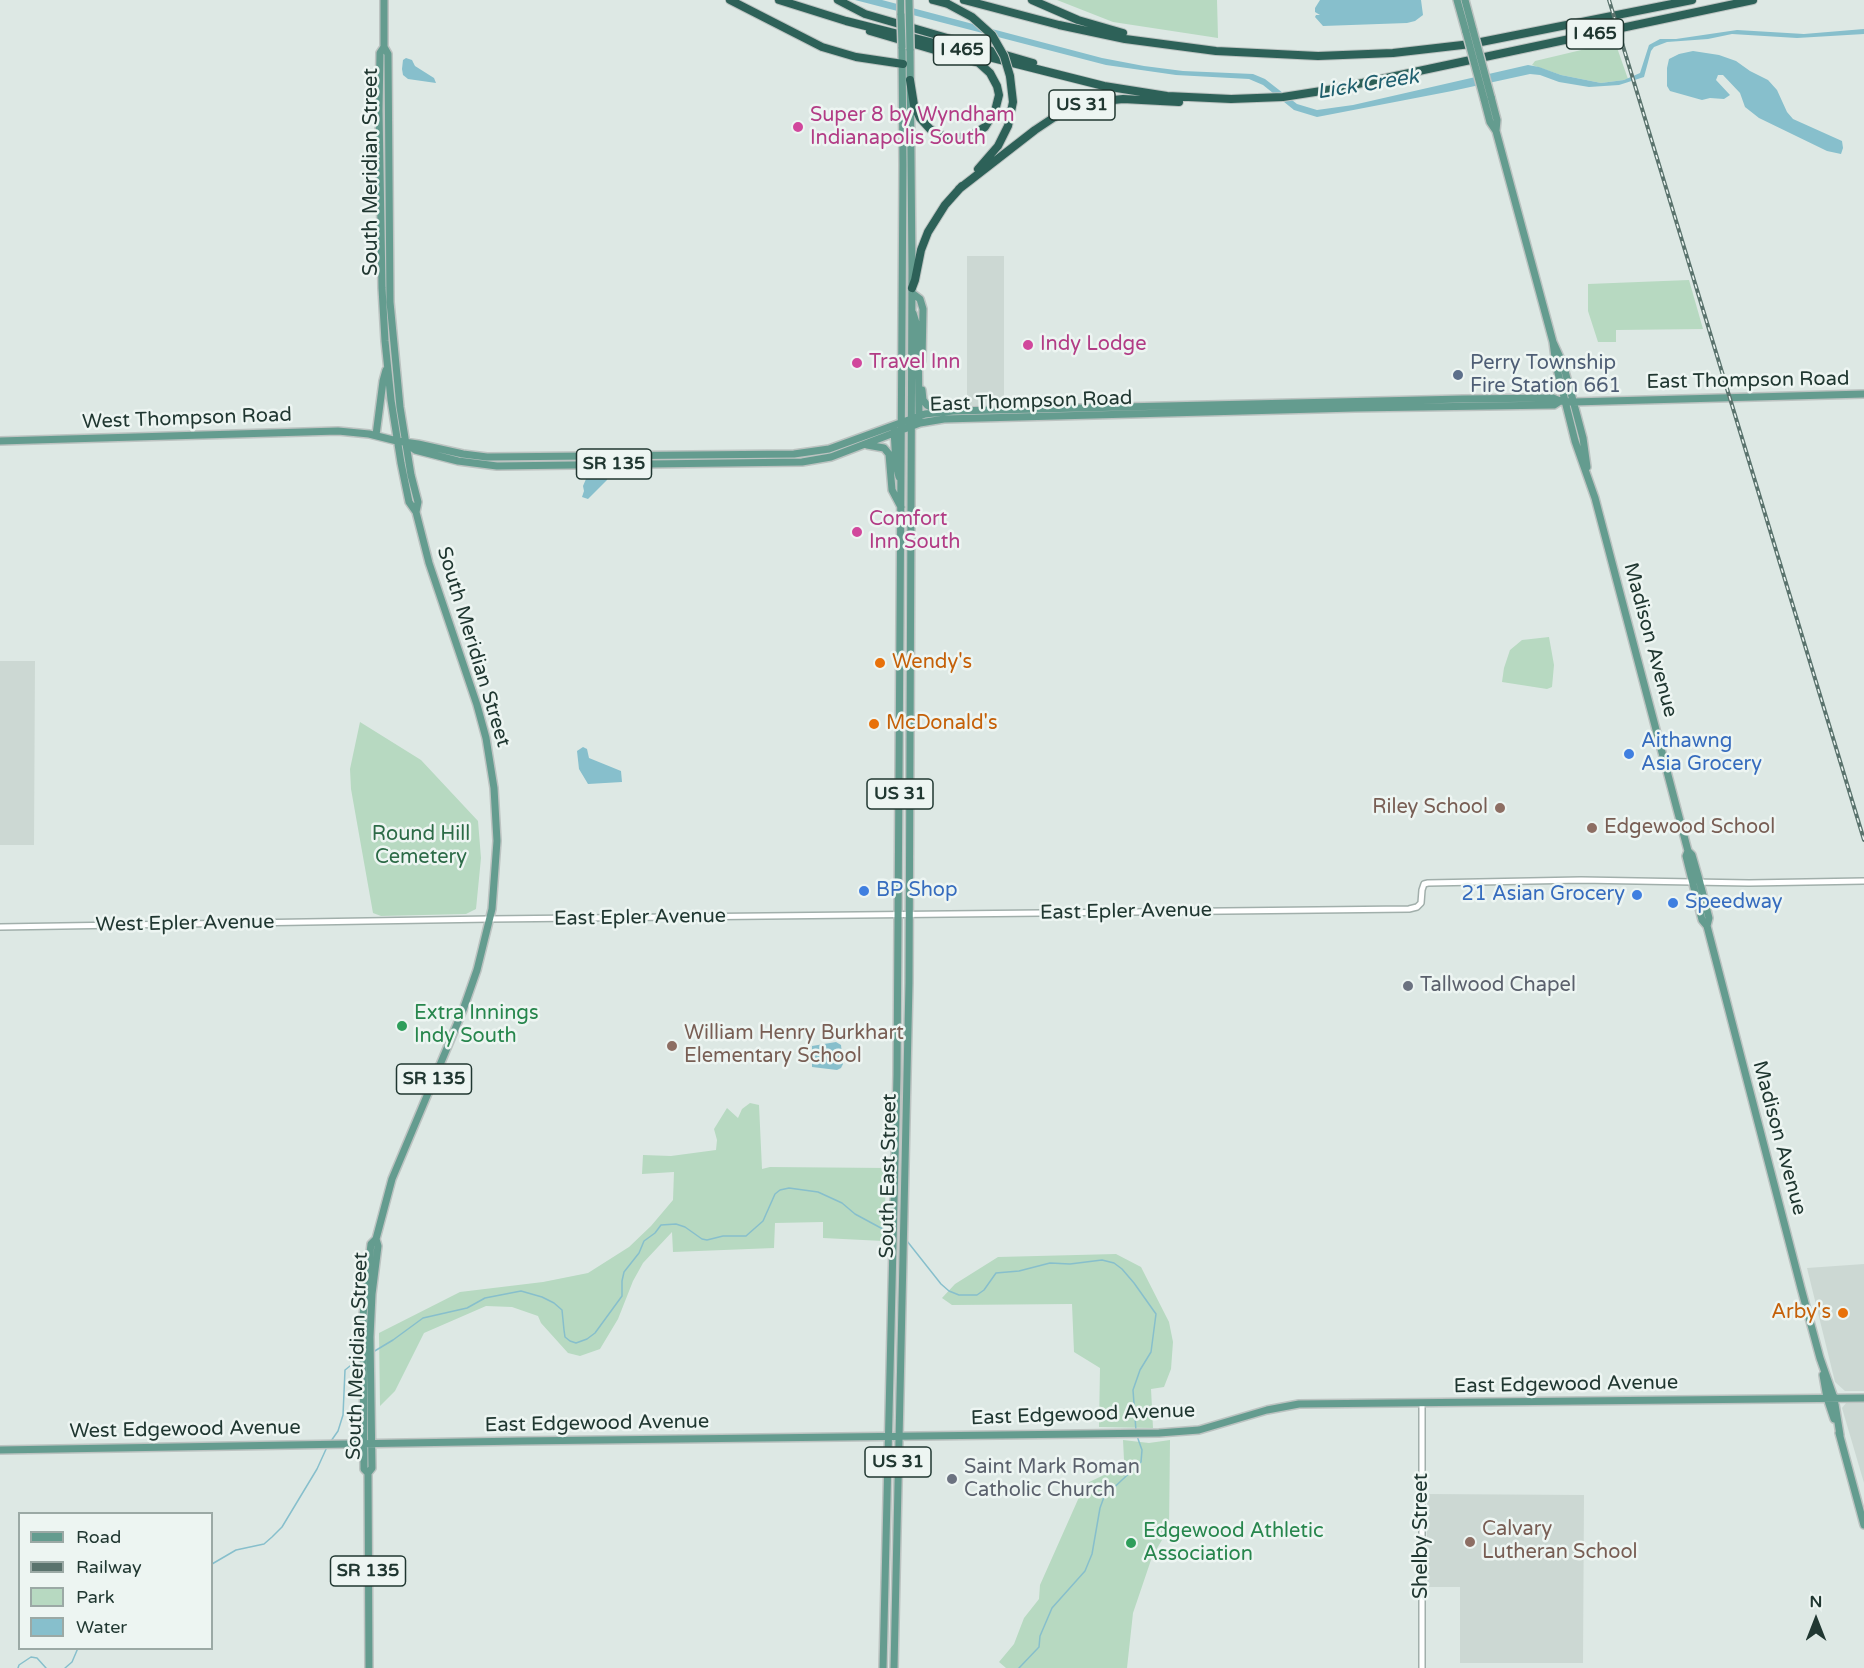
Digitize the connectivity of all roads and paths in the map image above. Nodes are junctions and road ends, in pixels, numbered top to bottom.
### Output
1 (384, 0) edge
2 (730, 0) edge
3 (778, 0) edge
4 (838, 0) edge
5 (901, 0) edge
6 (909, 0) edge
7 (933, 0) edge
8 (964, 0) edge
9 (1032, 0) edge
10 (1457, 0) edge
11 (1465, 0) edge
12 (1692, 0) edge
13 (1753, 0) edge
14 (846, 21) junction
15 (1469, 31) junction
16 (1152, 43) junction
17 (384, 46) junction
18 (906, 48) junction
19 (903, 64) junction
20 (1078, 79) junction
21 (910, 80) junction
22 (1231, 99) junction
23 (959, 189) junction
24 (902, 272) junction
25 (912, 290) junction
26 (911, 310) junction
27 (1554, 342) junction
28 (387, 367) junction
29 (1864, 394) edge
30 (1563, 402) junction
31 (1573, 402) junction
32 (1174, 409) junction
33 (943, 411) junction
34 (914, 417) junction
35 (902, 421) junction
36 (925, 422) junction
37 (911, 426) junction
38 (886, 427) junction
39 (899, 431) junction
40 (375, 435) junction
41 (0, 441) edge
42 (397, 441) junction
43 (405, 443) junction
44 (865, 445) junction
45 (1588, 473) junction
46 (901, 482) junction
47 (901, 507) junction
48 (416, 512) junction
49 (911, 521) junction
50 (1864, 881) edge
51 (1696, 882) junction
52 (899, 915) junction
53 (910, 915) junction
54 (490, 919) junction
55 (369, 921) joint
56 (0, 927) edge
57 (376, 1239) junction
58 (1831, 1398) junction
59 (1864, 1398) edge
60 (1422, 1404) junction
61 (889, 1436) junction
62 (899, 1436) junction
63 (367, 1444) junction
64 (0, 1450) edge
65 (1864, 1525) edge
66 (369, 1668) edge
67 (883, 1668) edge
68 (894, 1668) edge
69 (1422, 1668) edge

1 - 17 main road, South Meridian Street
2 - 19 highway
3 - 14 highway, I 465
4 - 20 highway
5 - 18 main road, South East Street / US 31, bridge
6 - 18 main road, South East Street, bridge
7 - 23 highway, bridge
8 - 16 highway, I 465
9 - 16 highway
10 - 15 main road, Madison Avenue
11 - 15 main road, Madison Avenue
12 - 16 highway, I 465
13 - 22 highway, I 465
14 - 20 highway, I 465
14 - 21 highway
15 - 27 main road, Madison Avenue, bridge
17 - 28 main road, South Meridian Street
17 - 43 main road, South Meridian Street
18 - 19 main road, South East Street / US 31
18 - 21 main road, South East Street
19 - 24 main road, South East Street / US 31
20 - 22 highway, I 465
21 - 25 main road, South East Street
22 - 23 highway, US 31
23 - 25 highway, US 31
24 - 26 main road
24 - 35 main road, South East Street / US 31
25 - 26 main road, South East Street / US 31
25 - 33 main road
26 - 34 main road, South East Street / US 31
27 - 30 main road, Madison Avenue
27 - 31 main road, Madison Avenue
28 - 40 main road, South Meridian Street
28 - 42 main road, South Meridian Street
29 - 31 main road, East Thompson Road
30 - 31 main road, East Thompson Road
30 - 32 main road, East Thompson Road
30 - 45 main road, Madison Avenue
31 - 45 main road, Madison Avenue
32 - 33 main road, East Thompson Road
32 - 36 main road, East Thompson Road
33 - 34 main road, East Thompson Road
34 - 35 main road, East Thompson Road / SR 135
34 - 36 main road
34 - 37 main road, South East Street / US 31
35 - 38 main road, East Thompson Road / SR 135
35 - 39 main road, South East Street / US 31
36 - 37 main road, East Thompson Road
37 - 39 main road, East Thompson Road / SR 135
37 - 49 main road, South East Street / US 31
38 - 39 main road
38 - 43 main road, East Thompson Road / SR 135
39 - 44 main road, East Thompson Road / SR 135
39 - 46 main road, South East Street / US 31
40 - 41 main road, West Thompson Road
40 - 42 main road, East Thompson Road
42 - 43 main road, East Thompson Road / SR 135
42 - 48 main road, South Meridian Street / SR 135
43 - 44 main road, East Thompson Road / SR 135
43 - 48 main road, South Meridian Street / SR 135
44 - 47 main road
45 - 51 main road, Madison Avenue
46 - 47 main road, South East Street / US 31
46 - 49 main road
47 - 52 main road, South East Street / US 31
48 - 54 main road, South Meridian Street / SR 135
49 - 53 main road, South East Street / US 31
50 - 51 street, East Epler Avenue
51 - 53 street, East Epler Avenue
51 - 58 main road, Madison Avenue
52 - 53 street, East Epler Avenue
52 - 54 street, East Epler Avenue
52 - 61 main road, South East Street / US 31
53 - 62 main road, South East Street / US 31
54 - 55 street, East Epler Avenue
54 - 57 main road, South Meridian Street / SR 135
55 - 56 street, West Epler Avenue
57 - 63 main road, South Meridian Street / SR 135
57 - 63 main road, South Meridian Street / SR 135
58 - 59 main road, East Edgewood Avenue
58 - 60 main road, East Edgewood Avenue
58 - 65 main road, Madison Avenue
60 - 62 main road, East Edgewood Avenue
60 - 69 street, Shelby Street
61 - 62 main road, East Edgewood Avenue
61 - 63 main road, East Edgewood Avenue
61 - 67 main road, South East Street / US 31
62 - 68 main road, South East Street / US 31
63 - 64 main road, West Edgewood Avenue
63 - 66 main road, South Meridian Street / SR 135

